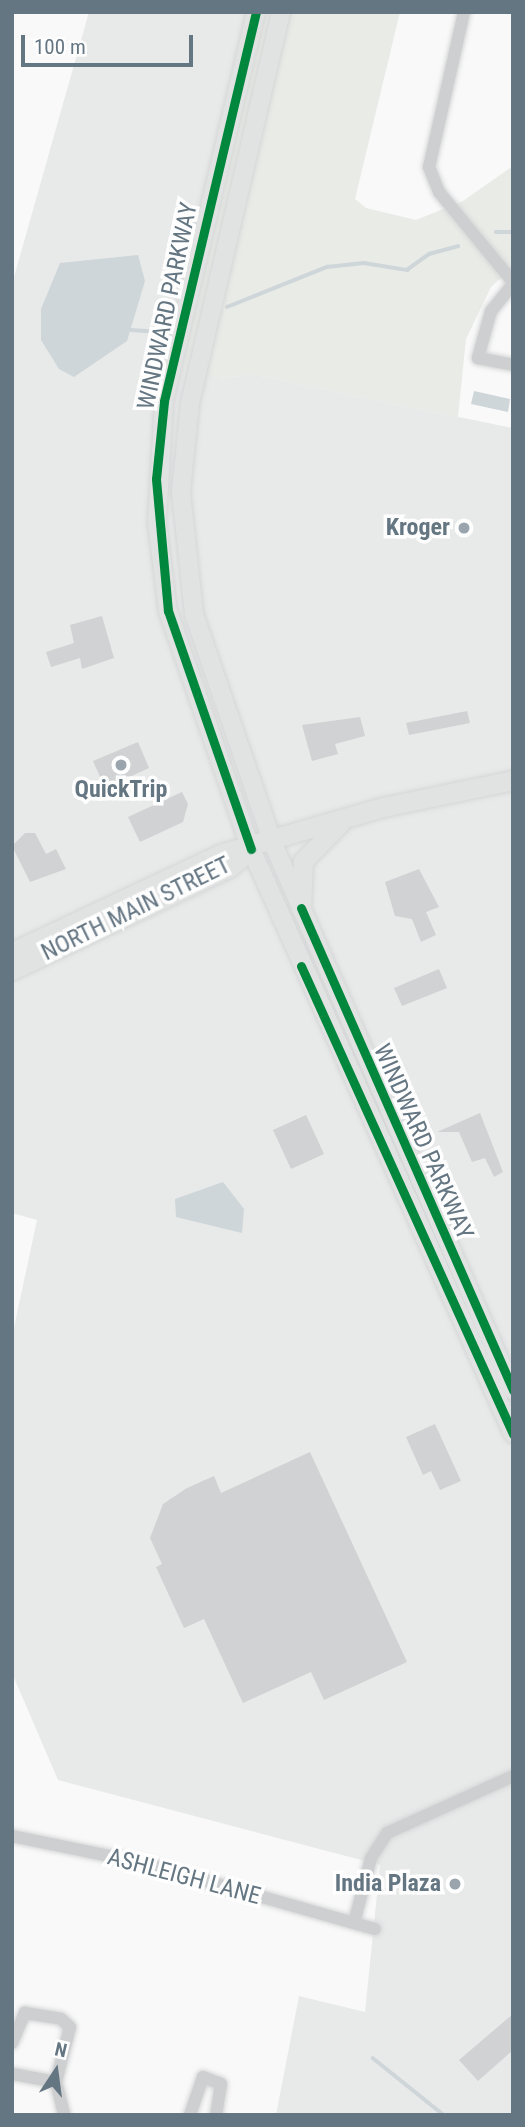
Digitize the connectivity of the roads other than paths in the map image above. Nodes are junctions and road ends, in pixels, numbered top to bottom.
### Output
1 (256, 12) edge
2 (281, 12) edge
3 (464, 12) edge
4 (513, 283) edge
5 (513, 365) edge
6 (513, 780) edge
7 (348, 817) junction
8 (272, 841) junction
9 (251, 849) junction
10 (301, 908) junction
11 (12, 952) edge
12 (12, 970) edge
13 (513, 1390) edge
14 (513, 1434) edge
15 (513, 1776) edge
16 (12, 1836) edge
17 (354, 1923) junction
18 (375, 1929) dead end
19 (12, 2043) edge
20 (12, 2074) edge
21 (55, 2082) junction
22 (64, 2115) edge
23 (190, 2115) edge
24 (216, 2115) edge

1 - 9 street, WINDWARD PARKWAY
2 - 8 street, WINDWARD PARKWAY
3 - 4 street
4 - 5 street
6 - 7 main road
7 - 8 main road
7 - 10 main road
8 - 9 main road
8 - 10 street, WINDWARD PARKWAY
9 - 11 main road, NORTH MAIN STREET
9 - 12 main road, NORTH MAIN STREET
9 - 14 street, WINDWARD PARKWAY
10 - 13 street, WINDWARD PARKWAY
15 - 17 street
16 - 17 street, ASHLEIGH LANE
17 - 18 street, ASHLEIGH LANE
19 - 21 street
20 - 21 street
21 - 22 street
23 - 24 street

